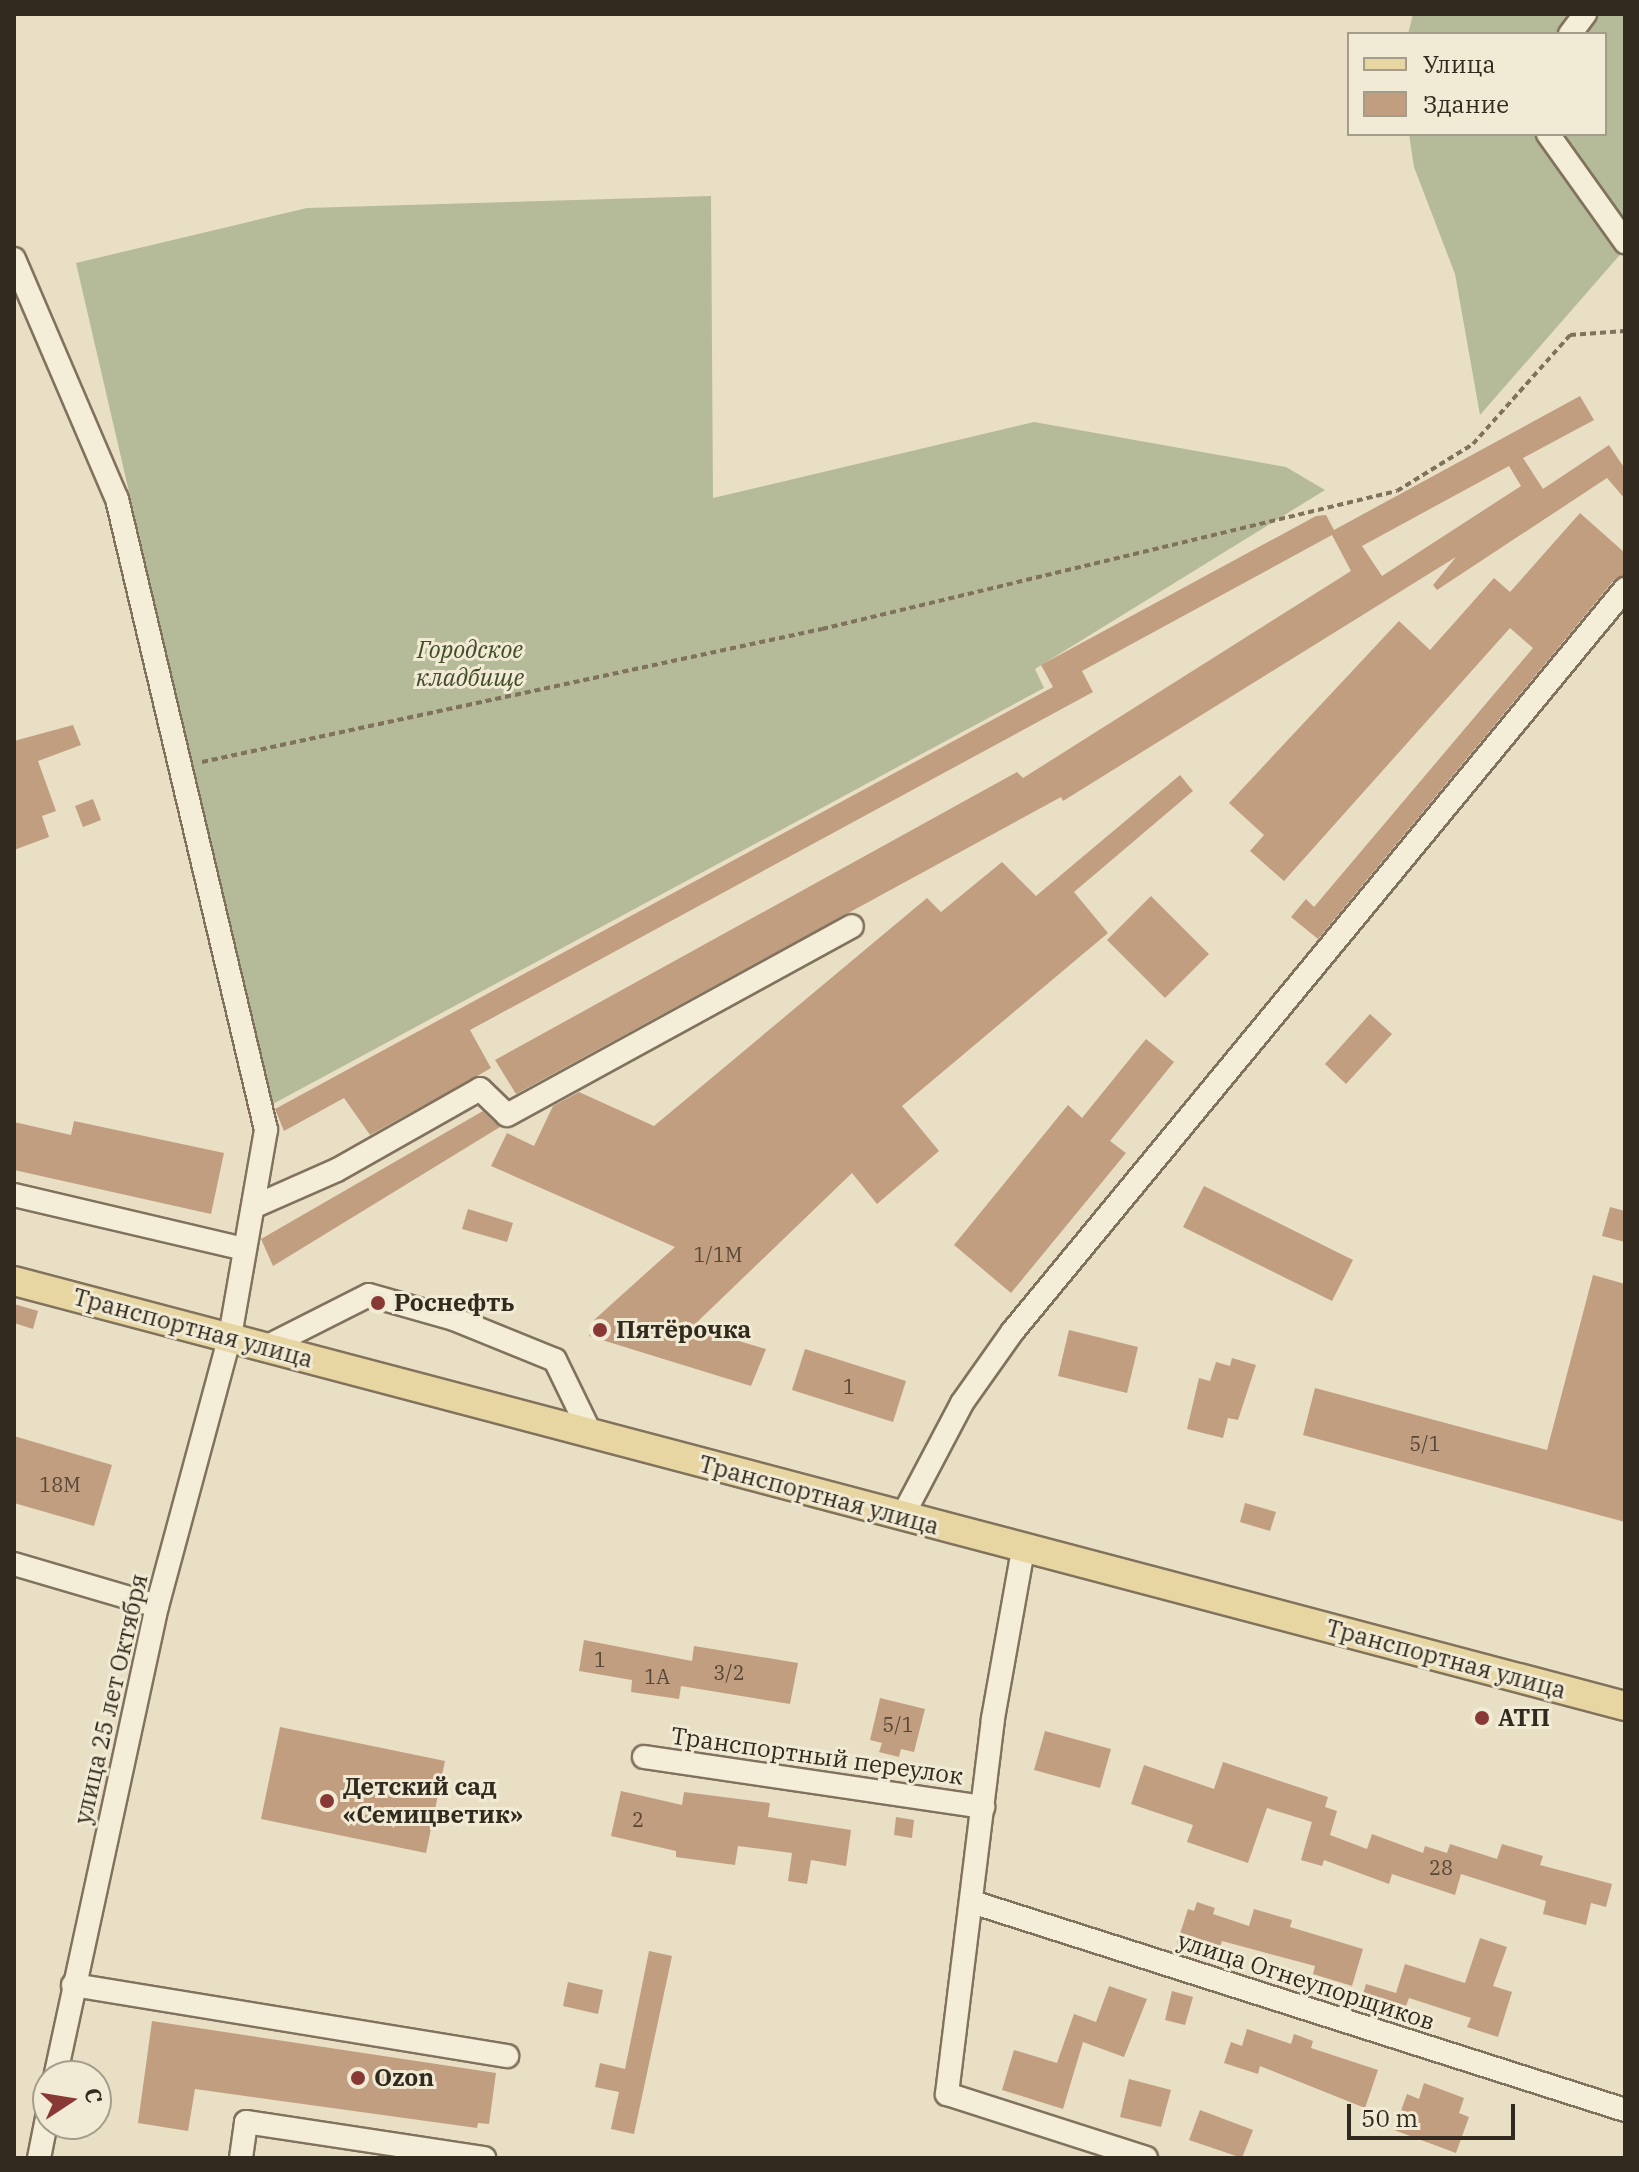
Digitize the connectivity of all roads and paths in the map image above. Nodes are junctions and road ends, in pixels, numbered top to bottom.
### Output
1 (1585, 14) edge
2 (1572, 32) edge
3 (1549, 136) edge
4 (1625, 242) edge
5 (14, 259) edge
6 (1625, 331) edge
7 (1625, 589) edge
8 (180, 767) junction
9 (852, 926) dead end
10 (14, 1195) edge
11 (253, 1207) junction
12 (245, 1249) junction
13 (14, 1281) edge
14 (230, 1336) junction
15 (266, 1347) junction
16 (591, 1434) junction
17 (902, 1517) junction
18 (1023, 1550) junction
19 (14, 1564) edge
20 (157, 1606) junction
21 (1625, 1706) edge
22 (644, 1757) dead end
23 (983, 1807) junction
24 (972, 1902) junction
25 (73, 1985) junction
26 (507, 2056) dead end
27 (58, 2060) edge
28 (1625, 2110) edge
29 (376, 2149) edge
30 (241, 2158) edge
31 (484, 2158) edge
32 (1146, 2158) edge

1 - 2 street
3 - 4 street
5 - 8 street, улица 25 лет Октября
6 - 8 path
7 - 17 street
8 - 11 street, улица 25 лет Октября
9 - 11 street
10 - 12 street
11 - 12 street, улица 25 лет Октября
12 - 14 street, улица 25 лет Октября
13 - 14 main road, Транспортная улица
14 - 15 main road, Транспортная улица
14 - 20 street, улица 25 лет Октября
15 - 16 main road, Транспортная улица
15 - 16 street
16 - 17 main road, Транспортная улица
17 - 18 main road, Транспортная улица
18 - 21 main road, Транспортная улица
18 - 23 street
19 - 20 street
20 - 25 street, улица 25 лет Октября
22 - 23 street, Транспортный переулок
23 - 24 street
24 - 28 street, улица Огнеупорщиков
24 - 32 street
25 - 26 street
25 - 27 street, улица 25 лет Октября
29 - 30 street
29 - 31 street

